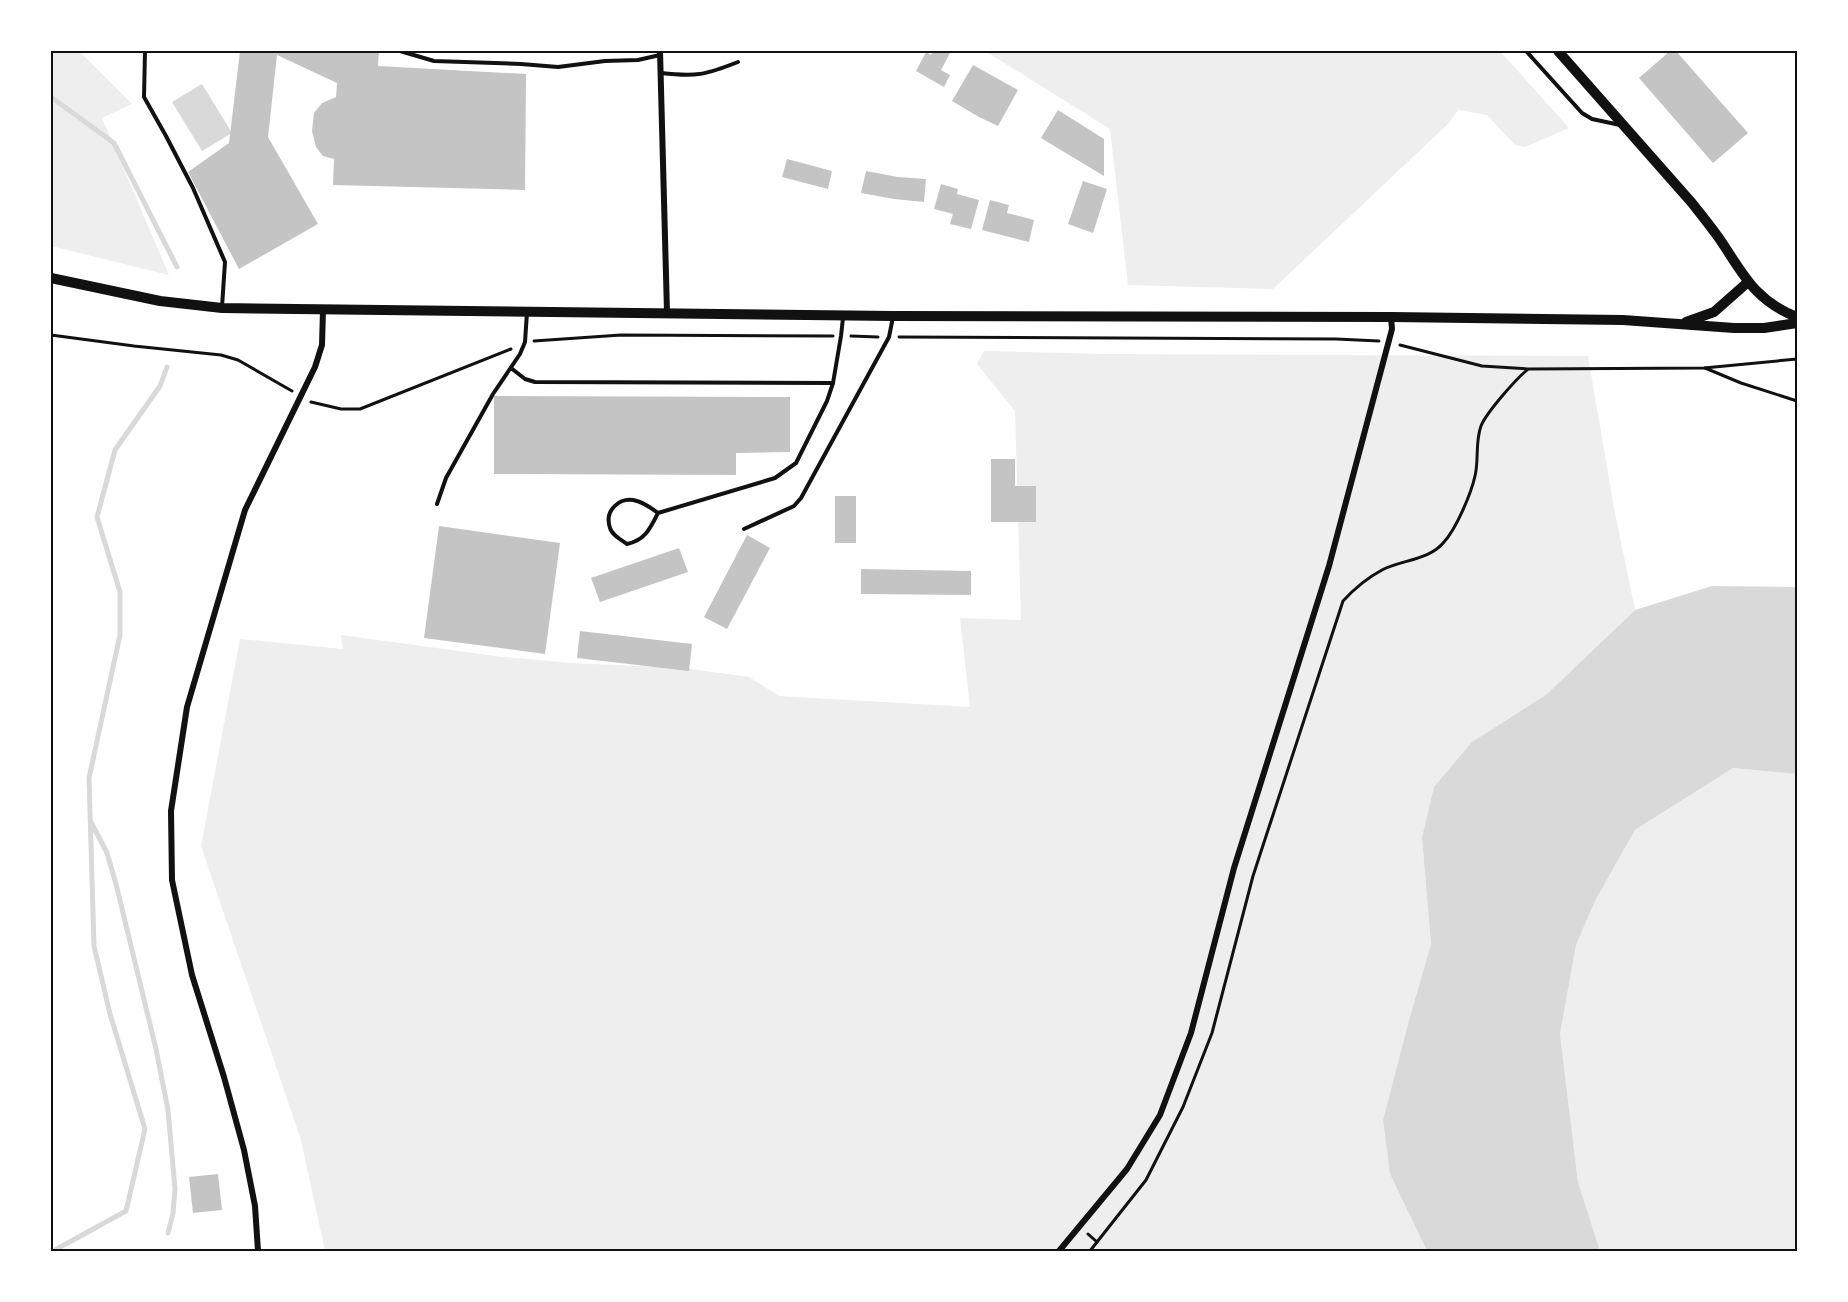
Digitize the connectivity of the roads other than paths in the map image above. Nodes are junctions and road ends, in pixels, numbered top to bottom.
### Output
1 (145, 51) edge
2 (400, 51) edge
3 (1526, 51) edge
4 (1557, 51) edge
5 (409, 53) edge
6 (660, 53) edge
7 (738, 62) dead end
8 (661, 73) junction
9 (1624, 126) junction
10 (51, 278) edge
11 (1748, 282) junction
12 (222, 308) junction
13 (323, 310) junction
14 (528, 311) junction
15 (667, 312) junction
16 (843, 314) junction
17 (893, 316) junction
18 (1797, 316) edge
19 (1391, 317) junction
20 (1682, 323) junction
21 (1797, 323) edge
22 (510, 368) junction
23 (833, 383) junction
24 (437, 504) dead end
25 (658, 513) junction
26 (744, 529) dead end
27 (258, 1251) edge
28 (1059, 1251) edge

1 - 12 lane
2 - 5 lane
3 - 9 lane
4 - 9 main road
5 - 6 lane
6 - 8 street
7 - 8 lane
8 - 15 street
9 - 11 main road
10 - 12 main road
11 - 18 main road
11 - 20 main road
12 - 13 main road
13 - 14 main road
13 - 27 street
14 - 15 main road
14 - 22 lane
15 - 16 main road
16 - 17 main road
16 - 23 lane
17 - 19 main road
17 - 26 lane
19 - 20 main road
19 - 28 street
20 - 21 main road
22 - 23 lane
22 - 24 lane
23 - 25 lane
25 - 25 lane

